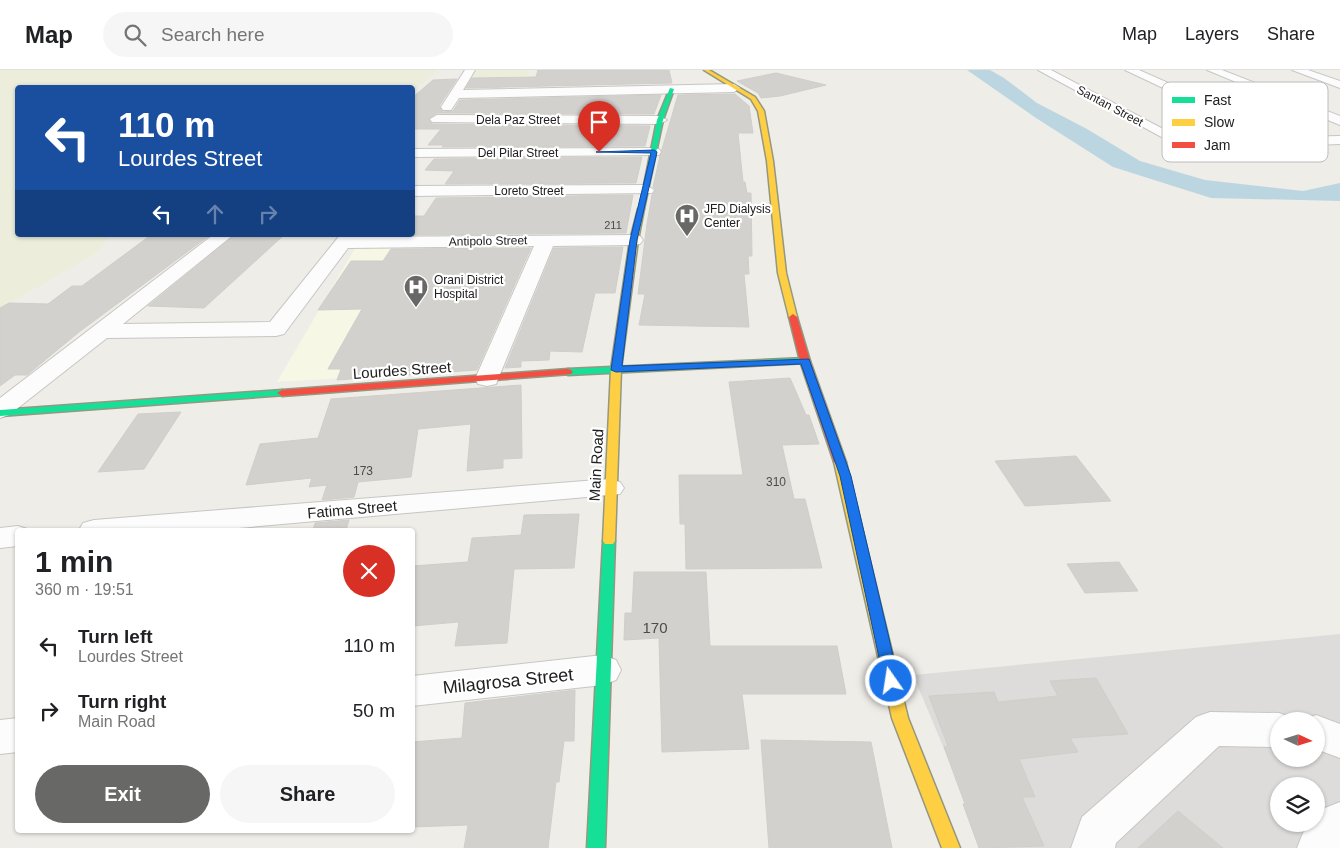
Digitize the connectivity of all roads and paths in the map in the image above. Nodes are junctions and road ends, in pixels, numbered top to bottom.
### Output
1 (470, 70) edge
2 (706, 70) edge
3 (1043, 70) edge
4 (1130, 70) edge
5 (1212, 70) edge
6 (1297, 70) edge
7 (1242, 82) edge
8 (1162, 85) edge
9 (1340, 85) edge
10 (734, 88) junction
11 (672, 90) junction
12 (456, 94) junction
13 (1328, 116) edge
14 (436, 119) junction
15 (660, 120) junction
16 (1340, 121) edge
17 (1162, 134) edge
18 (415, 148) edge
19 (415, 152) edge
20 (654, 152) junction
21 (646, 190) junction
22 (415, 191) edge
23 (221, 237) edge
24 (346, 239) edge
25 (546, 240) junction
26 (634, 240) junction
27 (100, 331) junction
28 (805, 361) junction
29 (616, 370) junction
30 (487, 380) junction
31 (0, 411) edge
32 (610, 488) junction
33 (119, 528) edge
34 (15, 536) edge
35 (0, 538) edge
36 (602, 670) junction
37 (415, 691) edge
38 (1270, 730) edge
39 (15, 735) edge
40 (1325, 735) edge
41 (0, 737) edge
42 (1340, 741) edge
43 (1340, 822) edge
44 (596, 848) edge
45 (951, 848) edge
46 (1093, 848) edge
47 (1319, 848) edge

1 - 12 street
2 - 10 street
3 - 17 street, Santan Street
4 - 8 street
5 - 7 street
6 - 9 street
10 - 11 street
10 - 28 street
11 - 12 street
11 - 15 street, Main Road
12 - 14 street
13 - 16 street
14 - 15 street, Dela Paz Street
14 - 18 street
15 - 20 street, Main Road
19 - 20 street, Del Pilar Street
20 - 21 street, Main Road
21 - 22 street, Loreto Street
21 - 26 street, Main Road
23 - 27 street
24 - 25 street, Antipolo Street
24 - 27 street
25 - 26 street, Antipolo Street
25 - 30 street
26 - 29 street, Main Road
27 - 31 street
28 - 29 street, Lourdes Street
28 - 45 street
29 - 30 street, Lourdes Street
29 - 32 street, Main Road
30 - 31 street, Lourdes Street
32 - 33 street, Fatima Street
32 - 36 street, Main Road
34 - 35 street
36 - 37 street, Milagrosa Street
36 - 44 street, Main Road
38 - 46 street
39 - 41 street
40 - 42 street
43 - 47 street

